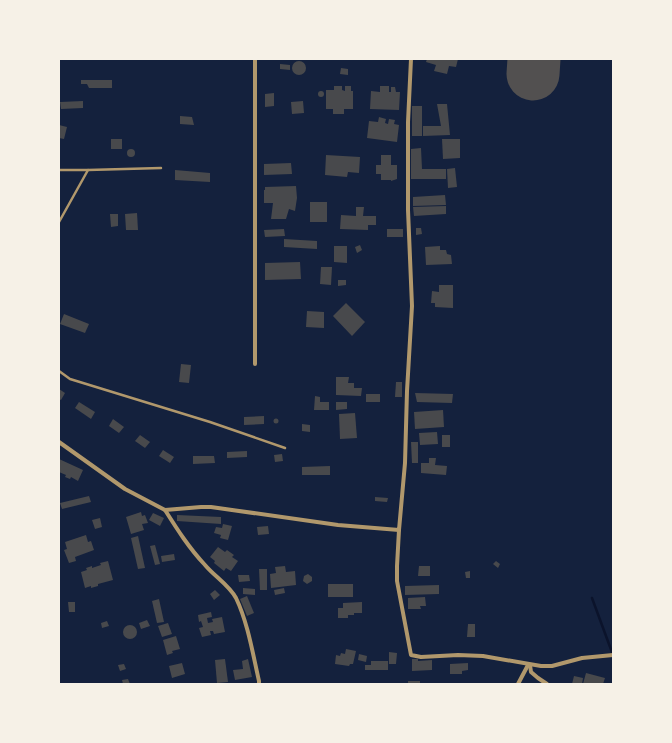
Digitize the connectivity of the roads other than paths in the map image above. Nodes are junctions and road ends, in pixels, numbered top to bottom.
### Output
1 (255, 59) edge
2 (411, 59) edge
3 (161, 168) dead end
4 (59, 170) edge
5 (88, 170) junction
6 (59, 222) edge
7 (255, 364) dead end
8 (59, 371) edge
9 (59, 442) edge
10 (285, 448) dead end
11 (165, 510) junction
12 (399, 530) junction
13 (613, 656) edge
14 (529, 665) junction
15 (259, 684) edge
16 (518, 684) edge
17 (547, 684) edge

1 - 7 street
2 - 12 street
3 - 5 lane
4 - 5 lane
5 - 6 lane
8 - 10 lane
9 - 11 street
11 - 12 street
11 - 15 street
12 - 14 street
13 - 14 street
14 - 16 street
14 - 17 street

